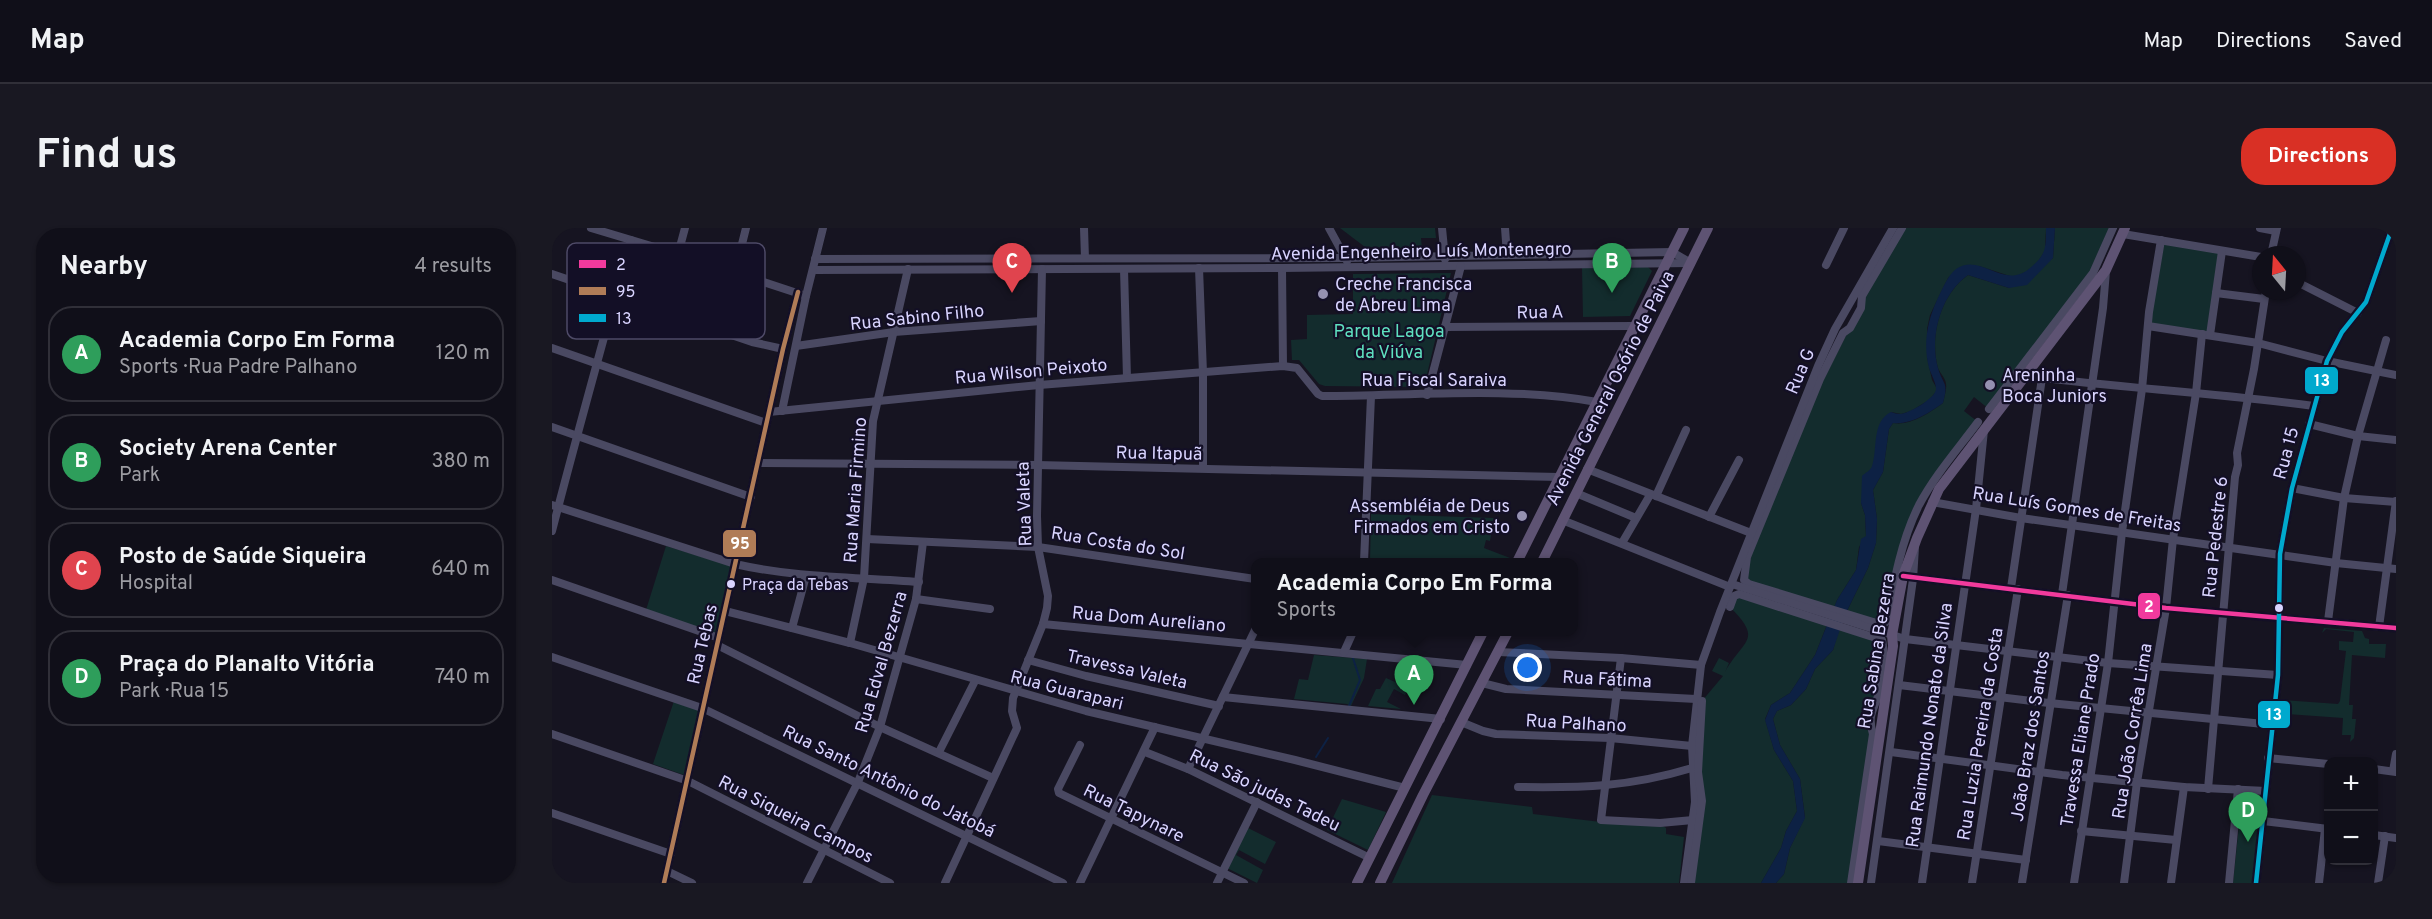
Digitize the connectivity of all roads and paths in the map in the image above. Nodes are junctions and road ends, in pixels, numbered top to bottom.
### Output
1 (591, 228) edge
2 (685, 228) edge
3 (746, 228) edge
4 (824, 228) edge
5 (1084, 228) edge
6 (1329, 228) edge
7 (1443, 228) edge
8 (1505, 228) edge
9 (1684, 228) edge
10 (1708, 228) edge
11 (1844, 228) edge
12 (1893, 228) edge
13 (1902, 228) edge
14 (2113, 228) edge
15 (2260, 228) edge
16 (2392, 228) edge
17 (2276, 230) edge
18 (2124, 231) edge
19 (620, 232) edge
20 (631, 240) junction
21 (2161, 240) junction
22 (630, 243) edge
23 (641, 243) edge
24 (681, 243) edge
25 (742, 243) edge
26 (2273, 246) edge
27 (2222, 251) junction
28 (1672, 252) junction
29 (1507, 255) junction
30 (1444, 256) junction
31 (2252, 256) edge
32 (966, 258) junction
33 (1084, 258) junction
34 (1184, 258) junction
35 (1346, 258) junction
36 (815, 259) junction
37 (1667, 262) junction
38 (1691, 263) junction
39 (1826, 265) dead end
40 (1445, 266) junction
41 (1461, 266) junction
42 (1350, 267) junction
43 (1184, 268) junction
44 (1199, 268) junction
45 (1282, 268) junction
46 (908, 269) junction
47 (1042, 269) junction
48 (1124, 269) junction
49 (813, 270) junction
50 (966, 270) junction
51 (2106, 270) junction
52 (552, 274) edge
53 (567, 279) edge
54 (765, 282) edge
55 (2306, 287) edge
56 (2216, 293) junction
57 (802, 294) junction
58 (2252, 294) edge
59 (2264, 300) edge
60 (2358, 313) junction
61 (1041, 321) junction
62 (1635, 326) junction
63 (2148, 326) junction
64 (1445, 327) junction
65 (894, 332) junction
66 (2206, 334) junction
67 (604, 339) edge
68 (743, 339) edge
69 (2386, 340) dead end
70 (2258, 343) junction
71 (796, 346) junction
72 (552, 348) edge
73 (783, 349) junction
74 (2327, 361) junction
75 (598, 362) junction
76 (1283, 366) junction
77 (2378, 371) junction
78 (1203, 373) junction
79 (2396, 375) edge
80 (2026, 376) junction
81 (1127, 378) junction
82 (2042, 378) junction
83 (1040, 385) junction
84 (2092, 385) junction
85 (2142, 389) junction
86 (2196, 393) junction
87 (1427, 395) junction
88 (1371, 396) junction
89 (2248, 397) junction
90 (877, 400) junction
91 (1597, 402) junction
92 (2314, 406) junction
93 (1989, 409) dead end
94 (782, 411) junction
95 (769, 412) junction
96 (766, 423) junction
97 (2309, 424) junction
98 (1981, 426) junction
99 (552, 427) edge
100 (1686, 430) dead end
101 (576, 435) junction
102 (2358, 436) junction
103 (2396, 440) edge
104 (1739, 460) dead end
105 (870, 463) junction
106 (758, 464) junction
107 (1037, 465) junction
108 (1203, 468) junction
109 (1587, 469) junction
110 (1366, 471) junction
111 (1559, 477) junction
112 (2292, 488) junction
113 (1576, 493) junction
114 (1653, 495) junction
115 (751, 497) junction
116 (2344, 498) junction
117 (1932, 502) junction
118 (2396, 502) edge
119 (555, 507) edge
120 (1976, 509) junction
121 (1708, 517) junction
122 (1636, 518) junction
123 (2021, 518) junction
124 (1562, 520) junction
125 (2071, 525) junction
126 (552, 531) edge
127 (1751, 532) junction
128 (2122, 532) junction
129 (867, 539) junction
130 (2174, 539) junction
131 (923, 542) junction
132 (1622, 543) junction
133 (1038, 547) junction
134 (2227, 547) junction
135 (2280, 554) junction
136 (1364, 558) edge
137 (1519, 558) edge
138 (1544, 558) edge
139 (2336, 563) junction
140 (735, 564) junction
141 (2392, 569) edge
142 (806, 576) junction
143 (864, 578) junction
144 (1251, 578) edge
145 (1908, 578) junction
146 (552, 580) edge
147 (919, 582) junction
148 (1965, 584) junction
149 (1731, 586) junction
150 (2015, 589) junction
151 (2065, 594) junction
152 (916, 599) junction
153 (2115, 601) junction
154 (1797, 606) junction
155 (1730, 607) dead end
156 (2166, 608) junction
157 (990, 609) dead end
158 (725, 611) junction
159 (2222, 613) junction
160 (2278, 619) junction
161 (2328, 621) junction
162 (1043, 624) junction
163 (2379, 627) junction
164 (792, 628) junction
165 (1867, 628) junction
166 (2396, 628) edge
167 (1892, 635) junction
168 (1253, 636) edge
169 (1351, 636) edge
170 (1481, 636) edge
171 (1506, 636) edge
172 (1905, 639) junction
173 (718, 642) junction
174 (850, 643) junction
175 (1250, 643) junction
176 (1955, 645) junction
177 (2008, 650) junction
178 (1344, 652) junction
179 (1498, 652) junction
180 (552, 657) edge
181 (900, 658) junction
182 (1621, 658) junction
183 (2057, 658) junction
184 (1028, 660) junction
185 (2108, 663) junction
186 (1467, 664) junction
187 (1701, 665) junction
188 (2157, 667) junction
189 (2219, 671) junction
190 (2278, 675) junction
191 (975, 681) junction
192 (1482, 683) junction
193 (1899, 684) junction
194 (1949, 690) junction
195 (1014, 692) junction
196 (1616, 694) junction
197 (1223, 697) junction
198 (2001, 697) junction
199 (1699, 700) junction
200 (2049, 703) junction
201 (1218, 706) junction
202 (702, 708) junction
203 (2101, 708) junction
204 (2149, 714) junction
205 (1441, 719) junction
206 (2215, 720) junction
207 (1461, 722) junction
208 (2274, 725) junction
209 (880, 727) junction
210 (1155, 727) junction
211 (552, 734) edge
212 (1610, 738) junction
213 (1203, 740) junction
214 (1080, 745) dead end
215 (1692, 746) junction
216 (939, 752) junction
217 (1145, 752) junction
218 (1890, 752) junction
219 (2396, 754) edge
220 (1941, 758) junction
221 (2268, 758) junction
222 (2324, 764) edge
223 (1990, 766) junction
224 (1692, 768) junction
225 (1188, 769) junction
226 (2378, 769) edge
227 (2395, 771) edge
228 (2040, 773) junction
229 (2089, 777) junction
230 (993, 778) junction
231 (688, 781) junction
232 (858, 782) junction
233 (2137, 782) junction
234 (1518, 787) dead end
235 (1605, 787) junction
236 (2184, 787) junction
237 (1405, 788) junction
238 (2208, 789) junction
239 (2238, 789) junction
240 (2266, 791) junction
241 (1257, 802) junction
242 (552, 813) edge
243 (1111, 820) junction
244 (1693, 820) junction
245 (2264, 821) junction
246 (2324, 829) edge
247 (2081, 831) junction
248 (967, 835) junction
249 (2378, 835) edge
250 (2131, 836) junction
251 (2385, 836) junction
252 (2396, 838) edge
253 (2176, 840) junction
254 (1878, 841) junction
255 (1927, 847) junction
256 (2324, 849) edge
257 (824, 851) junction
258 (671, 854) junction
259 (1976, 854) junction
260 (1370, 858) junction
261 (2026, 860) junction
262 (667, 871) junction
263 (1222, 873) junction
264 (664, 883) edge
265 (692, 883) edge
266 (807, 883) edge
267 (890, 883) edge
268 (945, 883) edge
269 (1063, 883) edge
270 (1080, 883) edge
271 (1217, 883) edge
272 (1244, 883) edge
273 (1357, 883) edge
274 (1380, 883) edge
275 (1684, 883) edge
276 (1691, 883) edge
277 (1851, 883) edge
278 (1858, 883) edge
279 (1871, 883) edge
280 (1922, 883) edge
281 (1972, 883) edge
282 (2022, 883) edge
283 (2074, 883) edge
284 (2124, 883) edge
285 (2171, 883) edge
286 (2229, 883) edge
287 (2256, 883) edge
288 (2319, 883) edge
289 (2378, 883) edge

1 - 19 street
2 - 24 street
3 - 25 street
4 - 36 street, Rua Tebas
5 - 33 street
6 - 35 street
7 - 30 street
8 - 29 street
9 - 28 main road, Avenida General Osório de Paiva
10 - 38 main road, Avenida General Osório de Paiva
11 - 39 street
12 - 127 street, Rua G
13 - 154 street
14 - 93 street
15 - 17 street
16 - 60 street, Rua 15
17 - 26 street
18 - 21 street
18 - 51 main road, Rua Sabina Bezerra
19 - 20 street
20 - 22 street
20 - 23 street
21 - 27 street
21 - 63 street, Travessa Eliane Prado
27 - 31 street
27 - 56 street, Rua João Corrêa Lima
28 - 29 street, Avenida Engenheiro Luís Montenegro
28 - 37 main road, Avenida General Osório de Paiva
28 - 38 street
29 - 30 street, Avenida Engenheiro Luís Montenegro
30 - 35 street, Avenida Engenheiro Luís Montenegro
30 - 40 street
32 - 33 street, Avenida Engenheiro Luís Montenegro
32 - 36 street, Avenida Engenheiro Luís Montenegro
32 - 50 street
33 - 34 street, Avenida Engenheiro Luís Montenegro
34 - 35 street, Avenida Engenheiro Luís Montenegro
34 - 43 street
35 - 42 street
36 - 49 street, Rua Tebas
37 - 38 street, Avenida Engenheiro Luís Montenegro
37 - 41 street, Avenida Engenheiro Luís Montenegro
37 - 62 main road, Avenida General Osório de Paiva
38 - 109 main road, Avenida General Osório de Paiva
40 - 41 street, Avenida Engenheiro Luís Montenegro
40 - 42 street, Avenida Engenheiro Luís Montenegro
41 - 64 street
42 - 45 street, Avenida Engenheiro Luís Montenegro
43 - 44 street, Avenida Engenheiro Luís Montenegro
43 - 48 street, Avenida Engenheiro Luís Montenegro
44 - 45 street, Avenida Engenheiro Luís Montenegro
44 - 78 street
45 - 76 street
46 - 49 street, Avenida Engenheiro Luís Montenegro
46 - 50 street, Avenida Engenheiro Luís Montenegro
46 - 65 street, Rua Maria Firmino
47 - 48 street, Avenida Engenheiro Luís Montenegro
47 - 50 street, Avenida Engenheiro Luís Montenegro
47 - 61 street, Rua Valeta
48 - 81 street
49 - 57 street, Rua Tebas
51 - 80 main road, Rua Sabina Bezerra
51 - 84 street, João Braz dos Santos
52 - 53 street
54 - 57 street
55 - 60 street
56 - 58 street
56 - 66 street, Rua João Corrêa Lima
57 - 71 street, Rua Tebas
57 - 73 street, Rua Tebas
59 - 70 street, Rua Pedestre 6
60 - 74 street, Rua 15
61 - 65 street, Rua Sabino Filho
61 - 83 street, Rua Valeta
62 - 64 street, Rua A
62 - 91 main road, Avenida General Osório de Paiva
63 - 66 street
63 - 85 street, Travessa Eliane Prado
64 - 87 street
65 - 71 street, Rua Sabino Filho
65 - 90 street, Rua Maria Firmino
66 - 70 street
66 - 86 street, Rua João Corrêa Lima
67 - 75 street
68 - 73 street
69 - 77 street
70 - 74 street
70 - 89 street, Rua Pedestre 6
71 - 94 street, Rua Tebas
72 - 75 street
73 - 95 street, Rua Tebas
74 - 77 street
74 - 92 street, Rua 15
75 - 96 street
75 - 101 street
76 - 78 street, Rua Wilson Peixoto
76 - 88 street, Rua Fiscal Saraiva
77 - 79 street
77 - 102 street
78 - 81 street, Rua Wilson Peixoto
78 - 108 street
80 - 82 street
80 - 98 main road, Rua Sabina Bezerra
81 - 83 street, Rua Wilson Peixoto
82 - 84 street
82 - 123 street, Rua Luzia Pereira da Costa
83 - 90 street, Rua Wilson Peixoto
83 - 107 street, Rua Valeta
84 - 85 street
84 - 125 street, João Braz dos Santos
85 - 86 street
85 - 128 street, Travessa Eliane Prado
86 - 89 street
86 - 130 street, Rua João Corrêa Lima
87 - 88 street, Rua Fiscal Saraiva
87 - 91 street, Rua Fiscal Saraiva
88 - 110 street
89 - 92 street
89 - 134 street, Rua Pedestre 6
90 - 94 street, Rua Wilson Peixoto
90 - 105 street, Rua Maria Firmino
91 - 111 main road, Avenida General Osório de Paiva
92 - 97 street, Rua 15
94 - 95 street
95 - 96 street, Rua Tebas
96 - 106 street, Rua Tebas
97 - 102 street
97 - 112 street, Rua 15
98 - 117 main road, Rua Sabina Bezerra
98 - 120 street, Rua Raimundo Nonato da Silva
98 - 165 street
99 - 101 street
100 - 114 street
101 - 115 street
101 - 119 street
102 - 103 street
102 - 116 street
104 - 121 street
105 - 106 street, Rua Itapuã
105 - 107 street, Rua Itapuã
105 - 129 street, Rua Maria Firmino
106 - 115 street, Rua Tebas
107 - 108 street, Rua Itapuã
107 - 133 street, Rua Valeta
108 - 110 street, Rua Itapuã
109 - 113 main road, Avenida General Osório de Paiva
109 - 114 street
110 - 111 street, Rua Itapuã
110 - 136 street
111 - 137 main road, Avenida General Osório de Paiva
112 - 116 street
112 - 135 street, Rua 15
113 - 122 street
113 - 124 main road, Avenida General Osório de Paiva
114 - 121 street
114 - 122 street
115 - 140 street, Rua Tebas
116 - 118 street
116 - 139 street
117 - 120 street, Rua Luís Gomes de Freitas
117 - 145 main road, Rua Sabina Bezerra
118 - 141 street
119 - 126 street
119 - 140 street
120 - 123 street, Rua Luís Gomes de Freitas
120 - 148 street, Rua Raimundo Nonato da Silva
121 - 127 street
122 - 132 street
123 - 125 street, Rua Luís Gomes de Freitas
123 - 150 street, Rua Luzia Pereira da Costa
124 - 132 street
124 - 138 main road, Avenida General Osório de Paiva
125 - 128 street, Rua Luís Gomes de Freitas
125 - 151 street, João Braz dos Santos
127 - 149 street, Rua G
128 - 130 street, Rua Luís Gomes de Freitas
128 - 153 street, Travessa Eliane Prado
129 - 131 street, Rua Costa do Sol
129 - 143 street, Rua Maria Firmino
130 - 134 street, Rua Luís Gomes de Freitas
130 - 156 street, Rua João Corrêa Lima
131 - 133 street, Rua Costa do Sol
131 - 147 street, Rua Edval Bezerra
132 - 149 street
133 - 144 street, Rua Costa do Sol
133 - 162 street, Rua Valeta
134 - 135 street, Rua Luís Gomes de Freitas
134 - 159 street, Rua Pedestre 6
135 - 139 street, Rua Luís Gomes de Freitas
135 - 160 street, Rua 15
139 - 141 street, Rua Luís Gomes de Freitas
139 - 161 street
140 - 142 street
140 - 158 street, Rua Tebas
141 - 163 street
142 - 143 street
142 - 164 street
143 - 147 street
143 - 174 street, Rua Maria Firmino
145 - 148 street
145 - 167 main road, Rua Sabina Bezerra
145 - 172 street
146 - 173 street
147 - 152 street, Rua Edval Bezerra
148 - 150 street
148 - 176 street, Rua Raimundo Nonato da Silva
149 - 154 street
149 - 187 street, Rua G
150 - 151 street
150 - 177 street, Rua Luzia Pereira da Costa
151 - 153 street
151 - 183 street, João Braz dos Santos
152 - 157 street
152 - 181 street, Rua Edval Bezerra
153 - 156 street
153 - 185 street, Travessa Eliane Prado
154 - 155 street
154 - 165 street
156 - 159 street
156 - 188 street, Rua João Corrêa Lima
158 - 164 street, Rua Guarapari
158 - 173 street, Rua Tebas
159 - 160 street
159 - 189 street, Rua Pedestre 6
160 - 161 street
160 - 190 street, Rua 15
161 - 163 street
162 - 175 street, Rua Dom Aureliano
162 - 184 street, Rua Valeta
163 - 166 street
164 - 174 street, Rua Guarapari
165 - 167 street
165 - 277 street
167 - 172 street
167 - 278 main road, Rua Sabina Bezerra
168 - 175 street
169 - 178 street
170 - 186 main road
171 - 179 main road
172 - 176 street
172 - 193 street
173 - 202 street, Rua Tebas
173 - 209 street
174 - 181 street, Rua Guarapari
175 - 178 street, Rua Dom Aureliano
175 - 197 street
176 - 177 street
176 - 194 street, Rua Raimundo Nonato da Silva
177 - 183 street
177 - 198 street, Rua Luzia Pereira da Costa
178 - 186 street, Rua Dom Aureliano
179 - 182 street
179 - 192 main road
180 - 202 street, Rua Santo Antônio do Jatobá
181 - 191 street, Rua Guarapari
181 - 209 street, Rua Edval Bezerra
182 - 187 street
182 - 196 street
183 - 185 street
183 - 200 street, João Braz dos Santos
184 - 195 street, Rua Valeta
184 - 201 street, Travessa Valeta
185 - 188 street
185 - 203 street, Travessa Eliane Prado
186 - 205 main road
187 - 199 street
188 - 189 street
188 - 204 street, Rua João Corrêa Lima
189 - 190 street
189 - 206 street, Rua Pedestre 6
190 - 208 street, Rua 15
191 - 195 street, Rua Guarapari
191 - 216 street
192 - 196 street, Rua Fátima
192 - 207 main road
193 - 194 street
193 - 218 street
194 - 198 street
194 - 220 street, Rua Raimundo Nonato da Silva
195 - 210 street, Rua Guarapari
195 - 230 street, Rua Valeta
196 - 199 street, Rua Fátima
196 - 212 street
197 - 201 street
197 - 205 street
198 - 200 street
198 - 223 street, Rua Luzia Pereira da Costa
199 - 215 street
199 - 276 street
200 - 203 street
200 - 228 street, João Braz dos Santos
201 - 213 street
202 - 231 street, Rua Tebas
202 - 232 street, Rua Santo Antônio do Jatobá
203 - 204 street
203 - 229 street, Travessa Eliane Prado
204 - 206 street
204 - 233 street, Rua João Corrêa Lima
205 - 237 main road
206 - 208 street
206 - 238 street, Rua Pedestre 6
207 - 212 street, Rua Palhano
207 - 274 main road
208 - 221 street, Rua 15
209 - 216 street
209 - 232 street, Rua Edval Bezerra
210 - 213 street, Rua Guarapari
210 - 217 street
211 - 231 street, Rua Siqueira Campos
212 - 215 street, Rua Palhano
212 - 235 street
213 - 225 street
213 - 237 street, Rua Guarapari
214 - 243 street, Rua Tapynare
215 - 224 street
216 - 230 street
217 - 225 street, Rua São judas Tadeu
217 - 243 street
218 - 220 street
218 - 254 street
219 - 227 street
220 - 223 street
220 - 255 street, Rua Raimundo Nonato da Silva
221 - 222 street
221 - 240 street, Rua 15
223 - 228 street
223 - 259 street, Rua Luzia Pereira da Costa
224 - 235 street
224 - 244 street
225 - 241 street, Rua São judas Tadeu
226 - 227 street
228 - 229 street
228 - 261 street, João Braz dos Santos
229 - 233 street
229 - 247 street, Travessa Eliane Prado
230 - 248 street
231 - 257 street, Rua Siqueira Campos
231 - 258 street, Rua Tebas
232 - 248 street, Rua Santo Antônio do Jatobá
232 - 257 street, Rua Edval Bezerra
233 - 236 street
233 - 250 street, Rua João Corrêa Lima
234 - 235 street
235 - 244 street
236 - 238 street
236 - 253 street
237 - 260 main road
238 - 239 street
239 - 240 street
239 - 286 street
240 - 245 street, Rua 15
241 - 260 street, Rua São judas Tadeu
241 - 263 street
242 - 258 street
243 - 263 street, Rua Tapynare
243 - 270 street
244 - 275 street
245 - 246 street
245 - 287 street, Rua 15
247 - 250 street
247 - 283 street, Travessa Eliane Prado
248 - 268 street
248 - 269 street, Rua Santo Antônio do Jatobá
249 - 251 street
250 - 253 street
250 - 284 street, Rua João Corrêa Lima
251 - 252 street
251 - 289 street
253 - 285 street
254 - 255 street
254 - 279 street
255 - 259 street
255 - 280 street, Rua Raimundo Nonato da Silva
256 - 288 street
257 - 266 street, Rua Edval Bezerra
257 - 267 street, Rua Siqueira Campos
258 - 262 street, Rua Tebas
259 - 261 street
259 - 281 street, Rua Luzia Pereira da Costa
260 - 273 main road
261 - 282 street, João Braz dos Santos
262 - 264 street, Rua Tebas
262 - 265 street
263 - 271 street
263 - 272 street, Rua Tapynare

